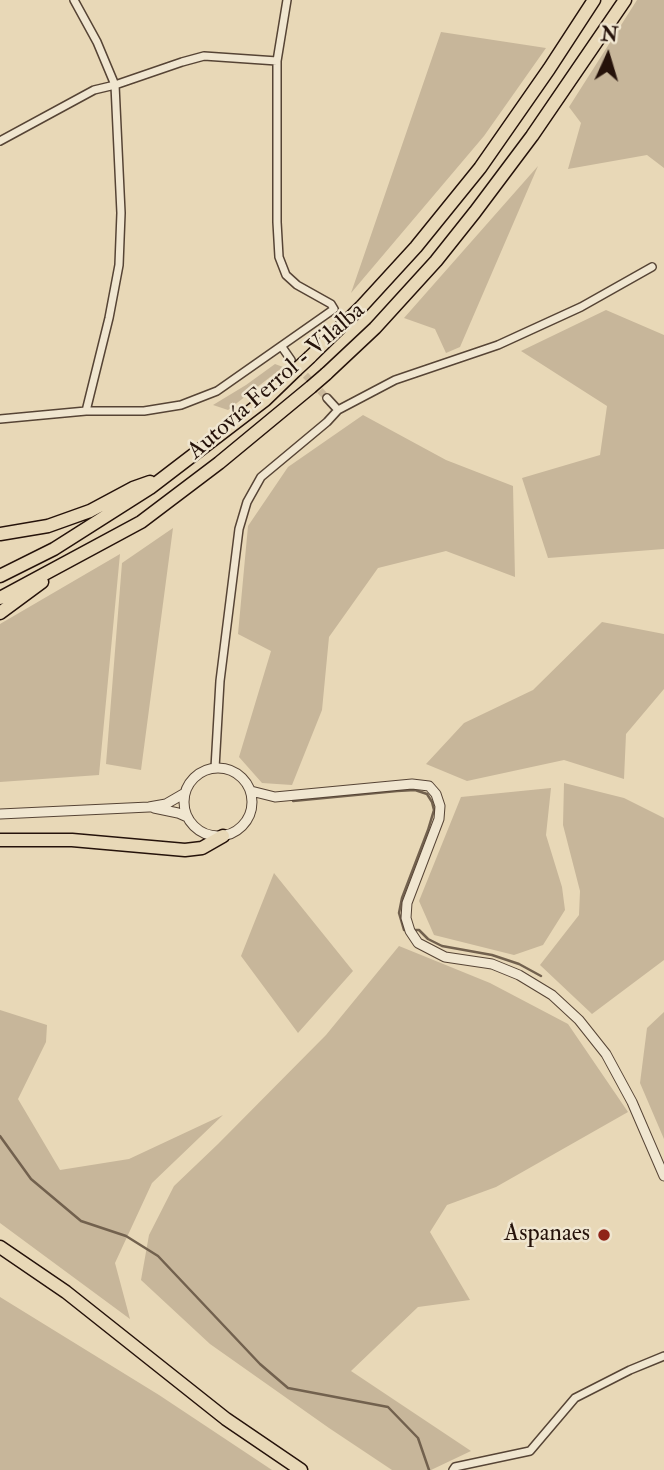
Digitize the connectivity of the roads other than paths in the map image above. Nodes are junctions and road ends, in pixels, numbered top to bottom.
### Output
1 (74, 0) edge
2 (287, 0) edge
3 (594, 0) edge
4 (625, 0) edge
5 (277, 61) junction
6 (115, 85) junction
7 (0, 141) edge
8 (652, 267) dead end
9 (282, 347) junction
10 (294, 365) junction
11 (327, 398) tunnel mouth
12 (338, 410) junction
13 (86, 411) junction
14 (0, 419) edge
15 (167, 476) junction
16 (0, 534) edge
17 (89, 550) junction
18 (0, 576) edge
19 (0, 598) edge
20 (0, 613) edge
21 (215, 768) junction
22 (251, 792) junction
23 (185, 793) junction
24 (275, 797) junction
25 (149, 807) junction
26 (0, 814) edge
27 (251, 814) junction
28 (187, 817) junction
29 (223, 836) junction
30 (0, 840) edge
31 (664, 1176) edge
32 (0, 1247) edge
33 (664, 1356) edge
34 (301, 1470) edge
35 (453, 1470) edge

1 - 6 street
2 - 5 street
3 - 10 highway, Autovía Ferrol - Vilalba, bridge
4 - 17 highway, Autovía Ferrol - Vilalba, bridge
5 - 6 street
5 - 9 street
6 - 7 street
6 - 13 street
8 - 12 street
9 - 10 street
9 - 13 street
10 - 15 highway, Autovía Ferrol - Vilalba
11 - 12 street
12 - 21 street
13 - 14 street
15 - 16 highway
15 - 18 highway, Autovía Ferrol - Vilalba
17 - 19 highway, Autovía Ferrol - Vilalba
17 - 20 highway
21 - 22 street
21 - 23 street
22 - 24 street
22 - 27 street
23 - 25 street
23 - 28 street
24 - 27 street
24 - 31 street
25 - 26 street
25 - 28 street
27 - 29 street
28 - 29 street
29 - 30 highway
32 - 34 highway
33 - 35 street

